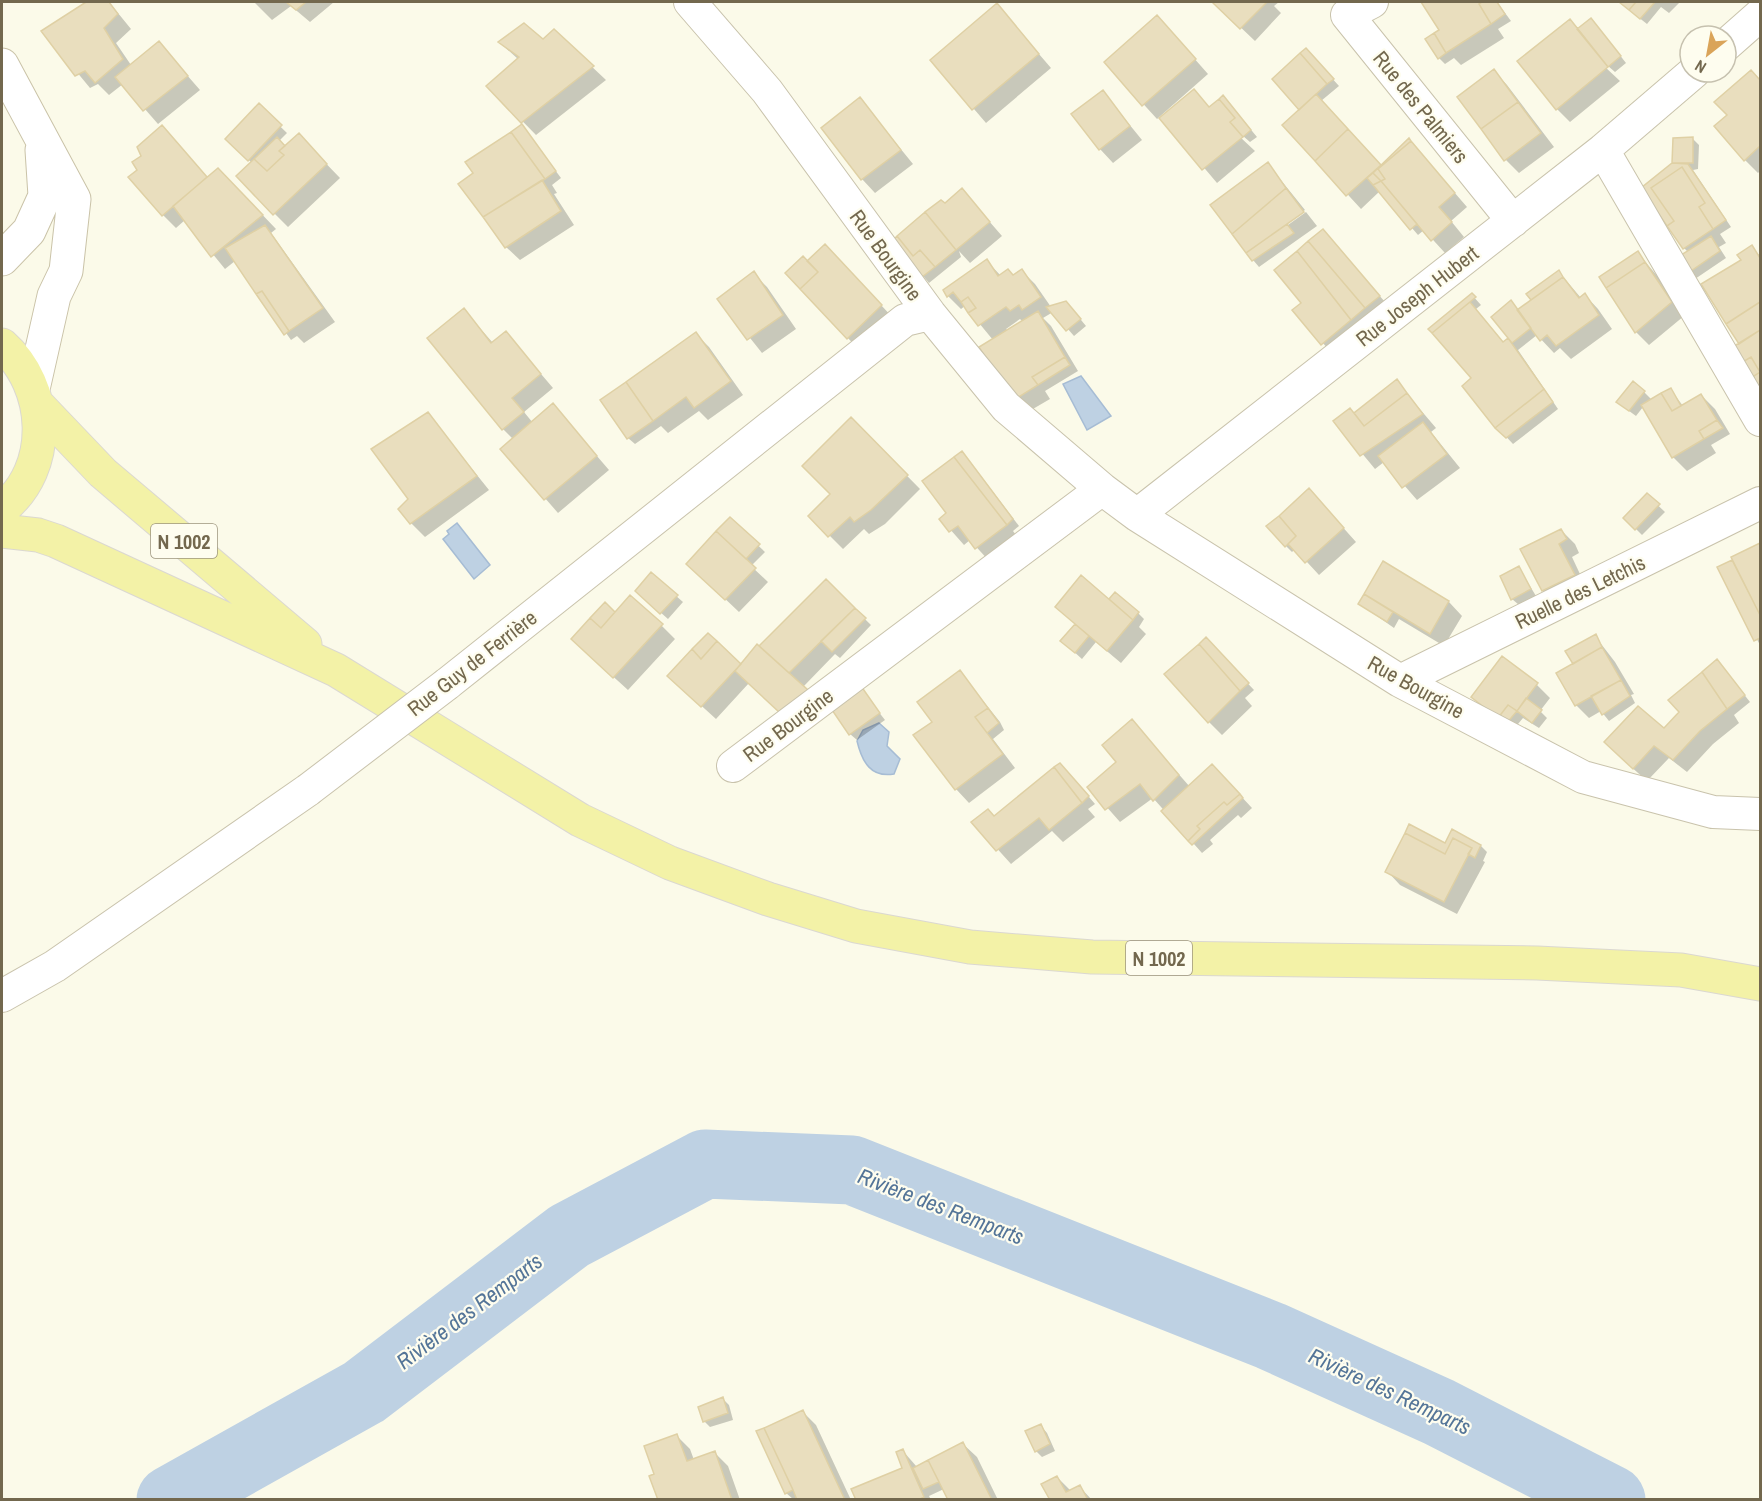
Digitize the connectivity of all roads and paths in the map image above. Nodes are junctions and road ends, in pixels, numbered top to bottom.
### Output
1 (690, 2) edge
2 (1372, 2) edge
3 (1761, 15) edge
4 (1738, 35) edge
5 (2, 64) edge
6 (1680, 84) edge
7 (41, 139) junction
8 (1604, 150) junction
9 (1513, 221) junction
10 (2, 259) edge
11 (930, 314) junction
12 (2, 345) edge
13 (35, 397) junction
14 (1761, 420) edge
15 (1102, 489) junction
16 (1761, 503) edge
17 (2, 509) edge
18 (1137, 515) junction
19 (2, 531) edge
20 (336, 670) junction
21 (1400, 681) junction
22 (733, 766) dead end
23 (1761, 814) edge
24 (1761, 984) edge
25 (2, 996) edge

1 - 11 street, Rue Bourgine
2 - 9 street, Rue des Palmiers
3 - 4 street
5 - 7 main road
6 - 8 street, Rue Joseph Hubert
7 - 10 main road
7 - 13 main road
8 - 9 street, Rue Joseph Hubert
8 - 14 street
9 - 18 street, Rue Joseph Hubert
11 - 15 street, Rue Bourgine
11 - 25 street, Rue Guy de Ferrière, bridge
12 - 13 main road
13 - 17 main road
13 - 20 main road, N 1002
15 - 18 street, Rue Bourgine
15 - 22 street, Rue Bourgine
16 - 21 street, Ruelle des Letchis
18 - 21 street, Rue Bourgine
19 - 20 main road, N 1002
20 - 24 main road, N 1002
21 - 23 street, Rue Bourgine

